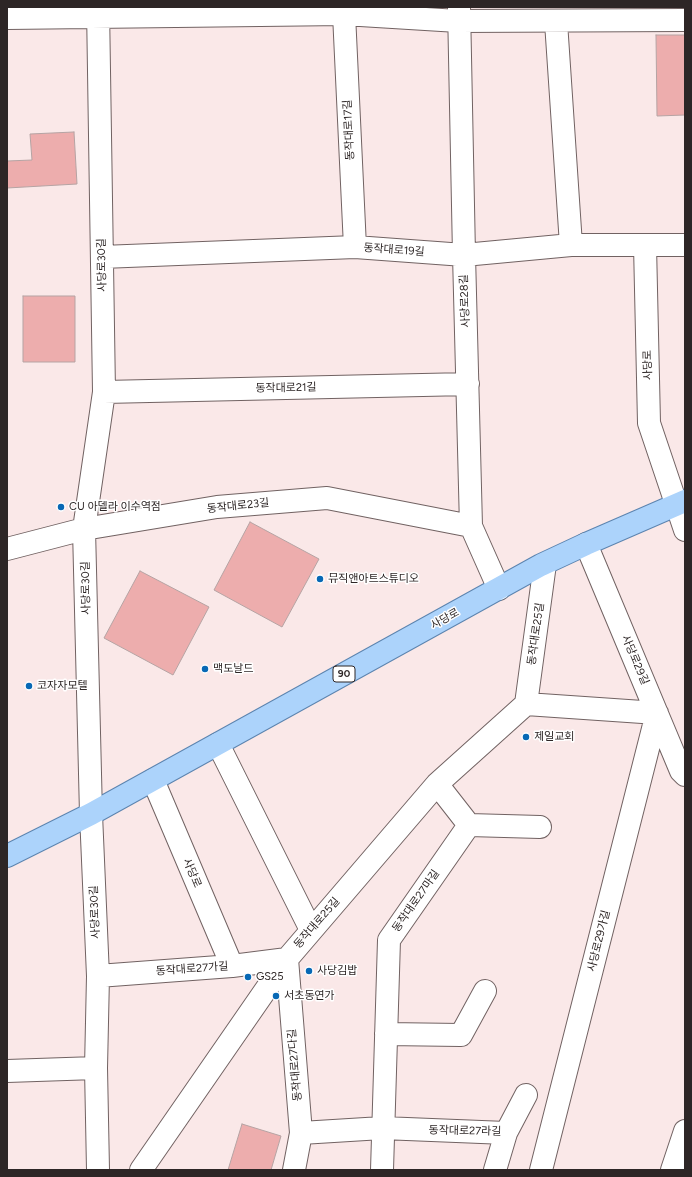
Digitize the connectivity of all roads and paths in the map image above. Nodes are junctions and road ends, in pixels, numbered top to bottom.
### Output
1 (147, 11) edge
2 (244, 11) edge
3 (293, 11) edge
4 (98, 12) edge
5 (344, 14) junction
6 (458, 14) edge
7 (7, 18) edge
8 (685, 20) edge
9 (556, 22) junction
10 (685, 244) edge
11 (571, 245) junction
12 (645, 245) junction
13 (355, 247) junction
14 (464, 255) junction
15 (102, 257) junction
16 (468, 384) junction
17 (104, 392) junction
18 (681, 503) edge
19 (471, 526) junction
20 (84, 529) junction
21 (685, 530) edge
22 (586, 544) junction
23 (7, 549) edge
24 (545, 564) junction
25 (499, 589) junction
26 (526, 704) junction
27 (656, 713) junction
28 (218, 744) junction
29 (684, 772) edge
30 (153, 780) junction
31 (437, 784) junction
32 (91, 814) junction
33 (470, 826) junction
34 (540, 827) dead end
35 (7, 856) edge
36 (311, 930) junction
37 (286, 959) junction
38 (232, 966) junction
39 (98, 976) junction
40 (485, 991) dead end
41 (386, 1034) junction
42 (96, 1068) junction
43 (7, 1071) edge
44 (526, 1095) dead end
45 (382, 1128) junction
46 (685, 1131) edge
47 (301, 1133) junction
48 (506, 1133) junction
49 (98, 1170) edge
50 (142, 1170) edge
51 (294, 1170) edge
52 (382, 1170) edge
53 (495, 1170) edge
54 (541, 1170) edge
55 (672, 1170) edge

1 - 2 street
1 - 4 street
2 - 3 street
3 - 5 street
4 - 7 street
4 - 15 street, 사당로30길
5 - 6 street
5 - 13 street, 동작대로17길
6 - 9 street
6 - 14 street, 사당로28길
8 - 9 street
9 - 11 street
10 - 12 street, 동작대로19길
11 - 12 street, 동작대로19길
11 - 14 street, 동작대로19길
12 - 18 street, 사당로
13 - 14 street, 동작대로19길
13 - 15 street, 동작대로19길
14 - 16 street, 사당로28길
15 - 17 street, 사당로30길
16 - 17 street, 동작대로21길
16 - 19 street, 사당로28길
17 - 20 street, 사당로30길
18 - 21 street
18 - 22 main road, 사당로 / 90
19 - 20 street, 동작대로23길
19 - 25 street, 사당로28길
20 - 23 street, 동작대로23길
20 - 32 street, 사당로30길
22 - 24 main road, 사당로 / 90
22 - 27 street, 사당로29길
24 - 25 main road, 사당로 / 90
24 - 26 street, 동작대로25길
25 - 28 main road, 사당로 / 90
26 - 27 street
26 - 31 street, 동작대로25길
27 - 29 street, 사당로29길
27 - 54 street, 사당로29가길
28 - 30 main road, 사당로 / 90
28 - 36 street
30 - 32 main road, 사당로 / 90
30 - 38 street, 사당로
31 - 33 street
31 - 36 street, 동작대로25길
32 - 35 main road, 사당로 / 90
32 - 39 street, 사당로30길
33 - 34 street
33 - 41 street, 동작대로27마길
36 - 37 street, 동작대로25길
37 - 38 street, 동작대로27가길
37 - 47 street, 동작대로27다길
37 - 50 street, 동작대로25길
38 - 39 street, 동작대로27가길
39 - 42 street, 사당로30길
40 - 41 street
41 - 45 street, 동작대로27마길
42 - 43 street
42 - 49 street, 사당로30길
44 - 48 street, 동작대로27라길
45 - 47 street, 동작대로27라길
45 - 48 street, 동작대로27라길
45 - 52 street
46 - 55 street
47 - 51 street, 동작대로27다길
48 - 53 street

